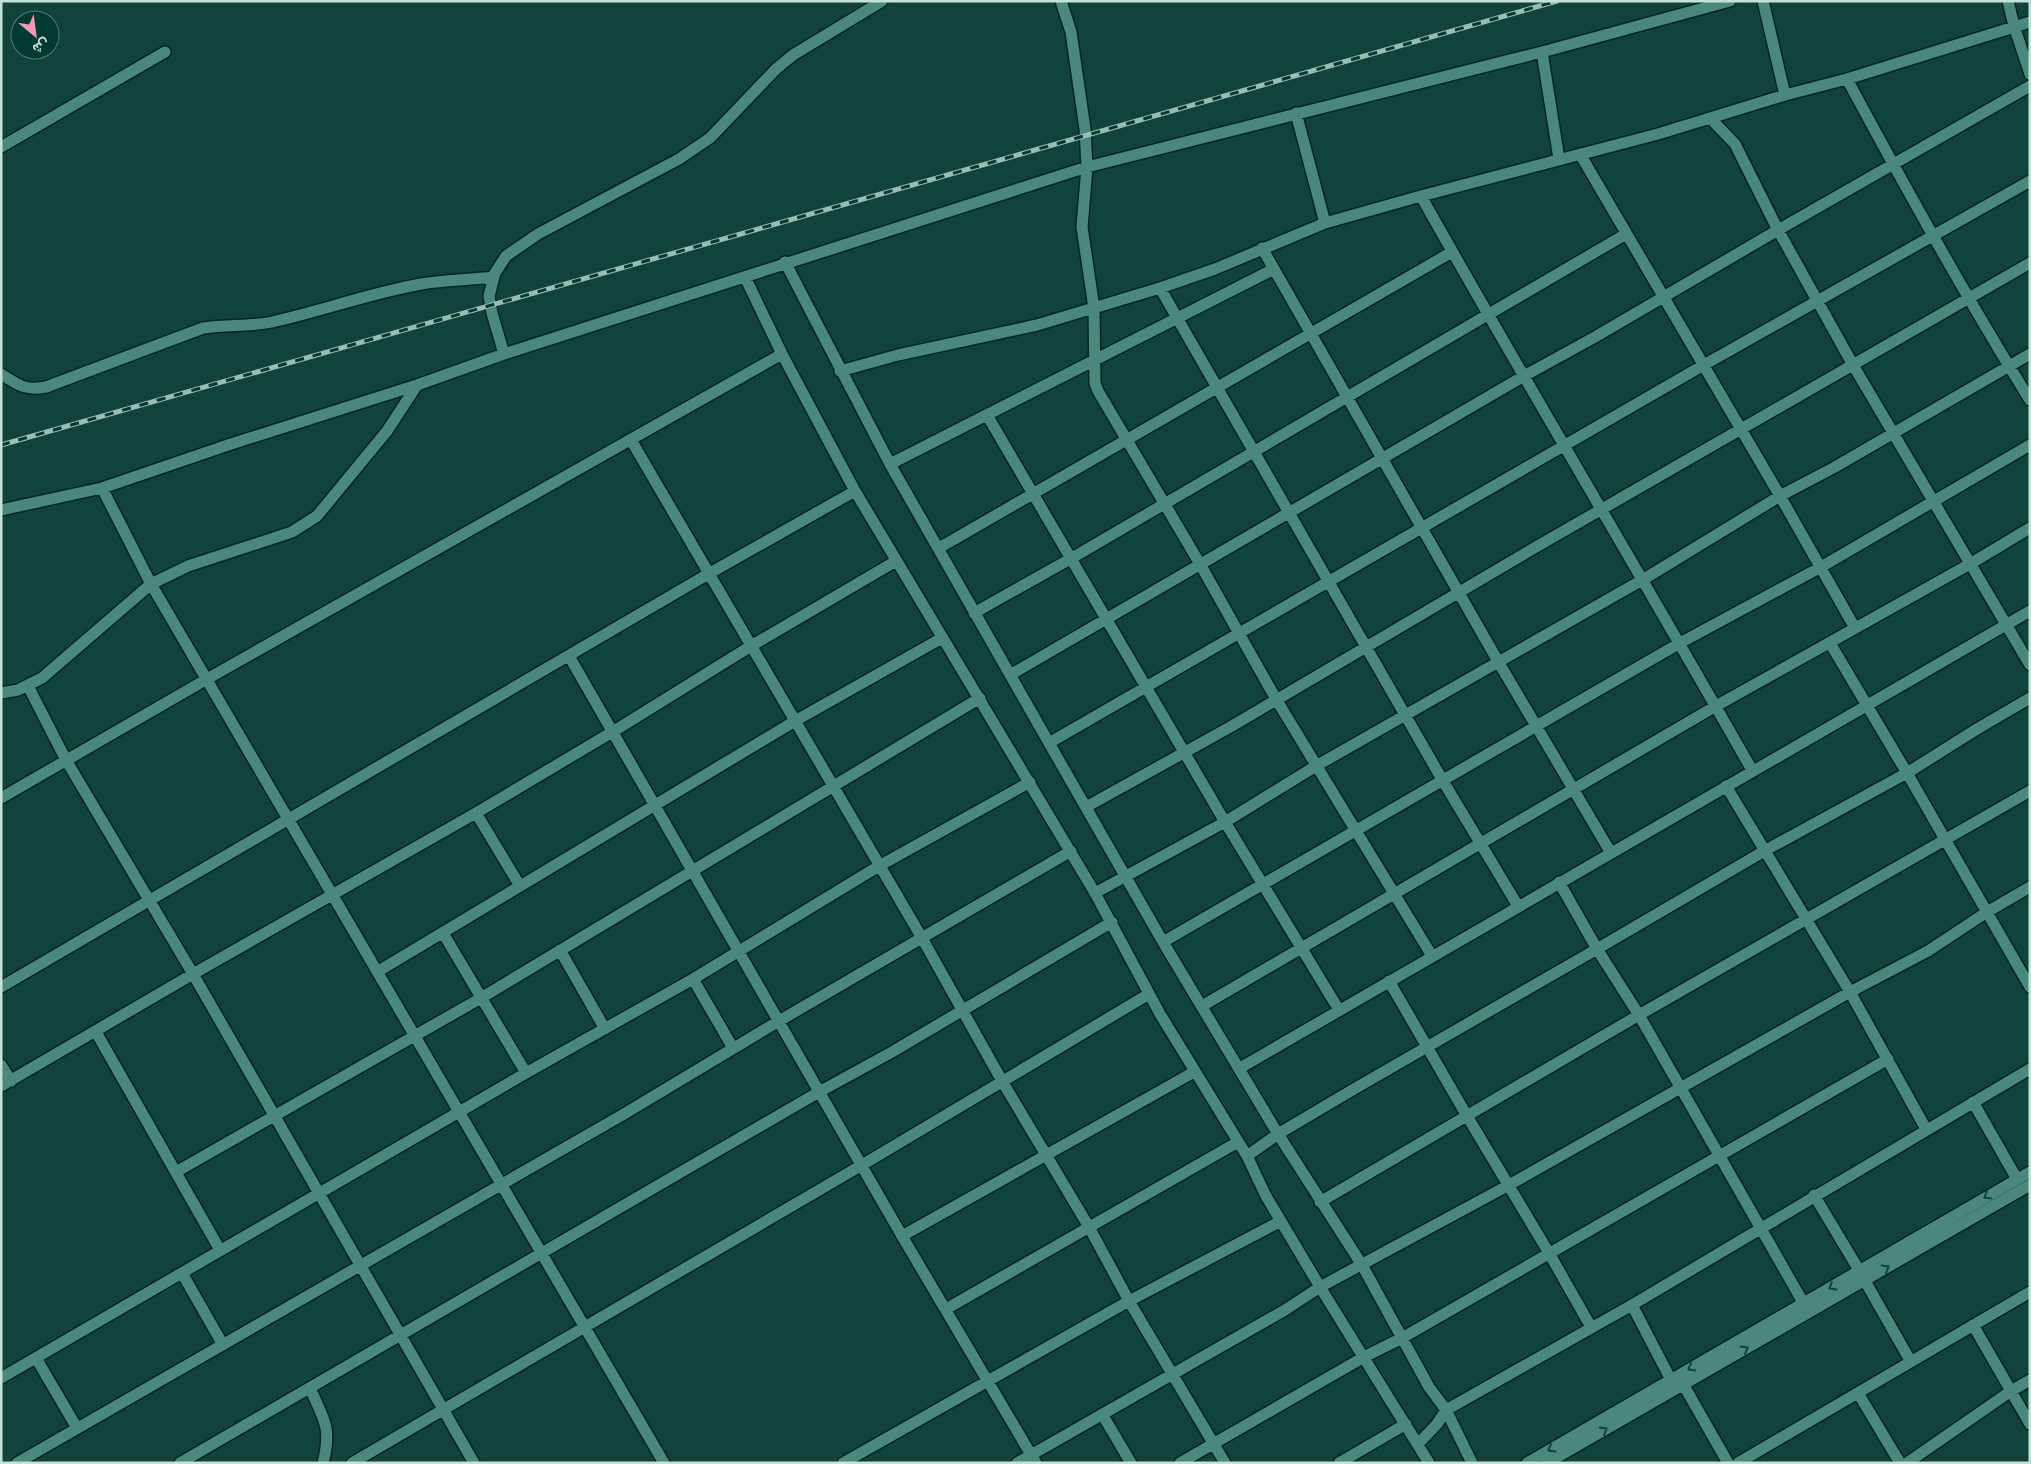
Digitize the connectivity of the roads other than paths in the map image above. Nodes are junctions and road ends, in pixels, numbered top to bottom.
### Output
1 (882, 1) edge
2 (1062, 1) edge
3 (1730, 1) edge
4 (1763, 1) edge
5 (2008, 1) edge
6 (2030, 22) edge
7 (2014, 26) junction
8 (165, 52) dead end
9 (1542, 52) junction
10 (2030, 74) edge
11 (1847, 79) junction
12 (2030, 86) edge
13 (1785, 95) junction
14 (1296, 113) junction
15 (1711, 119) junction
16 (1, 147) edge
17 (1580, 154) junction
18 (1558, 159) junction
19 (1893, 165) junction
20 (1087, 167) junction
21 (2030, 181) edge
22 (1421, 196) junction
23 (1325, 223) junction
24 (1778, 230) junction
25 (1626, 234) junction
26 (1934, 234) junction
27 (1262, 248) junction
28 (1452, 252) junction
29 (785, 262) junction
30 (2030, 263) edge
31 (1274, 269) junction
32 (493, 277) junction
33 (745, 277) junction
34 (1160, 288) junction
35 (1663, 298) junction
36 (1969, 298) junction
37 (1818, 300) junction
38 (1094, 308) junction
39 (1489, 314) junction
40 (1177, 318) junction
41 (1310, 333) junction
42 (504, 354) junction
43 (782, 354) junction
44 (2030, 354) edge
45 (1095, 360) junction
46 (1853, 365) junction
47 (1702, 366) junction
48 (2009, 366) junction
49 (840, 371) junction
50 (1, 374) edge
51 (1524, 376) junction
52 (417, 385) junction
53 (1216, 387) junction
54 (1347, 396) junction
55 (2030, 400) edge
56 (987, 415) junction
57 (1740, 430) junction
58 (1893, 433) junction
59 (1126, 439) junction
60 (631, 440) junction
61 (2030, 445) edge
62 (1565, 446) junction
63 (1254, 450) junction
64 (1383, 458) junction
65 (890, 464) junction
66 (102, 488) junction
67 (855, 491) junction
68 (1033, 493) junction
69 (1780, 496) junction
70 (1934, 502) junction
71 (1164, 503) junction
72 (1, 510) edge
73 (1603, 510) junction
74 (1290, 514) junction
75 (2030, 528) edge
76 (1422, 529) junction
77 (939, 548) junction
78 (1072, 558) junction
79 (896, 561) junction
80 (1200, 564) junction
81 (1970, 564) junction
82 (1820, 567) junction
83 (710, 572) junction
84 (1644, 579) junction
85 (1330, 582) junction
86 (151, 584) junction
87 (1458, 593) junction
88 (2030, 611) edge
89 (974, 613) junction
90 (1106, 620) junction
91 (2006, 625) junction
92 (1855, 628) junction
93 (1238, 633) junction
94 (942, 638) junction
95 (1830, 643) junction
96 (1680, 644) junction
97 (751, 646) junction
98 (1367, 646) junction
99 (569, 656) junction
100 (1499, 663) junction
101 (2030, 665) edge
102 (1010, 675) junction
103 (207, 679) junction
104 (28, 686) junction
105 (1146, 686) junction
106 (1, 693) edge
107 (980, 698) junction
108 (2030, 698) edge
109 (1276, 699) junction
110 (1866, 705) junction
111 (1716, 706) junction
112 (1406, 715) junction
113 (795, 721) junction
114 (1536, 726) junction
115 (614, 731) junction
116 (1049, 743) junction
117 (1183, 752) junction
118 (66, 760) junction
119 (1316, 766) junction
120 (1752, 770) junction
121 (1907, 773) junction
122 (1443, 781) junction
123 (1030, 782) junction
124 (1726, 786) junction
125 (834, 787) junction
126 (1575, 790) junction
127 (2030, 791) edge
128 (1, 798) edge
129 (656, 805) junction
130 (1086, 807) junction
131 (476, 813) junction
132 (288, 820) junction
133 (1225, 822) junction
134 (1355, 831) junction
135 (1946, 840) junction
136 (1480, 844) junction
137 (1766, 850) junction
138 (1071, 851) junction
139 (1611, 853) junction
140 (879, 866) junction
141 (693, 870) junction
142 (1126, 876) junction
143 (1559, 882) junction
144 (1263, 884) junction
145 (520, 886) junction
146 (2030, 887) edge
147 (1096, 893) junction
148 (331, 894) junction
149 (1394, 894) junction
150 (148, 901) junction
151 (1518, 906) junction
152 (1987, 912) junction
153 (1807, 919) junction
154 (1112, 922) junction
155 (443, 932) junction
156 (922, 938) junction
157 (1163, 942) junction
158 (1302, 947) junction
159 (1597, 949) junction
160 (560, 950) junction
161 (740, 951) junction
162 (1432, 956) junction
163 (377, 972) junction
164 (193, 974) junction
165 (693, 978) junction
166 (1389, 981) junction
167 (1, 987) edge
168 (2030, 987) edge
169 (1850, 992) junction
170 (1149, 994) junction
171 (481, 998) junction
172 (1202, 1006) junction
173 (962, 1010) junction
174 (1339, 1010) junction
175 (1639, 1015) junction
176 (779, 1021) junction
177 (605, 1028) junction
178 (96, 1032) junction
179 (414, 1035) junction
180 (1427, 1047) junction
181 (733, 1048) junction
182 (1888, 1059) junction
183 (1, 1066) edge
184 (1240, 1068) junction
185 (2030, 1068) edge
186 (1194, 1072) junction
187 (526, 1073) junction
188 (1002, 1081) junction
189 (6, 1084) edge
190 (1680, 1089) junction
191 (819, 1092) junction
192 (1973, 1102) junction
193 (459, 1112) junction
194 (273, 1116) junction
195 (1467, 1116) junction
196 (1926, 1129) junction
197 (1278, 1134) junction
198 (1238, 1142) junction
199 (1045, 1155) junction
200 (1718, 1155) junction
201 (1247, 1156) junction
202 (862, 1165) junction
203 (176, 1172) junction
204 (2030, 1172) edge
205 (2017, 1179) junction
206 (501, 1184) junction
207 (1509, 1185) junction
208 (2030, 1185) edge
209 (318, 1194) junction
210 (1814, 1195) junction
211 (1320, 1202) junction
212 (1281, 1221) junction
213 (1089, 1227) junction
214 (1760, 1227) junction
215 (902, 1236) junction
216 (220, 1250) junction
217 (543, 1253) junction
218 (1549, 1253) junction
219 (1362, 1265) junction
220 (361, 1266) junction
221 (1859, 1270) junction
222 (182, 1273) junction
223 (1865, 1281) junction
224 (1320, 1287) junction
225 (2030, 1292) edge
226 (1129, 1301) junction
227 (1804, 1304) junction
228 (1632, 1305) junction
229 (946, 1309) junction
230 (1973, 1325) junction
231 (586, 1326) junction
232 (1590, 1327) junction
233 (401, 1335) junction
234 (1402, 1338) junction
235 (223, 1344) junction
236 (1364, 1356) junction
237 (36, 1358) junction
238 (1911, 1362) junction
239 (1173, 1375) junction
240 (1, 1378) edge
241 (1671, 1380) junction
242 (2030, 1380) edge
243 (988, 1382) junction
244 (1683, 1384) junction
245 (310, 1388) junction
246 (2011, 1391) junction
247 (1858, 1393) junction
248 (444, 1410) junction
249 (1446, 1410) junction
250 (1102, 1414) junction
251 (1406, 1424) junction
252 (2030, 1424) edge
253 (77, 1428) junction
254 (1214, 1443) junction
255 (1418, 1444) junction
256 (1033, 1459) edge
257 (1744, 1461) edge
258 (847, 1462) edge
259 (17, 1463) edge
260 (180, 1463) edge
261 (323, 1463) edge
262 (352, 1463) edge
263 (474, 1463) edge
264 (664, 1463) edge
265 (1017, 1463) edge
266 (1131, 1463) edge
267 (1180, 1463) edge
268 (1225, 1463) edge
269 (1339, 1463) edge
270 (1429, 1463) edge
271 (1472, 1463) edge
272 (1527, 1463) edge
273 (1547, 1463) edge
274 (1728, 1463) edge
275 (1900, 1463) edge
276 (1907, 1463) edge

1 - 32 street
2 - 20 street
3 - 9 street
4 - 13 street
5 - 7 street
6 - 7 street
7 - 10 street
7 - 11 street
8 - 16 street
9 - 14 street
9 - 18 street
11 - 13 street
11 - 19 street
12 - 19 street
13 - 15 street
14 - 20 street
14 - 23 street
15 - 17 street
15 - 24 street
17 - 18 street
17 - 25 street
18 - 22 street
19 - 24 street
19 - 26 street
20 - 29 street
20 - 38 street
21 - 26 street
22 - 23 street
22 - 28 street
23 - 27 street
24 - 35 street
24 - 37 street
25 - 35 street
25 - 39 street
26 - 36 street
26 - 37 street
27 - 31 street
27 - 34 street
28 - 39 street
28 - 41 street
29 - 33 street
29 - 49 street
30 - 36 street
31 - 40 street
31 - 41 street
32 - 42 street
32 - 50 street
33 - 42 street
33 - 43 street
34 - 38 street
34 - 40 street
35 - 47 street
35 - 51 street
36 - 46 street
36 - 48 street
37 - 46 street
37 - 47 street
38 - 45 street
38 - 49 street
39 - 51 street
39 - 54 street
40 - 45 street
40 - 53 street
41 - 53 street
41 - 54 street
42 - 52 street
43 - 60 street
43 - 67 street
44 - 48 street
45 - 56 street
45 - 59 street
46 - 57 street
46 - 58 street
47 - 57 street
47 - 62 street
48 - 55 street
48 - 58 street
49 - 65 street
51 - 62 street
51 - 64 street
52 - 66 street
52 - 86 street
53 - 59 street
53 - 63 street
54 - 63 street
54 - 64 street
56 - 65 street
56 - 68 street
57 - 69 street
57 - 73 street
58 - 69 street
58 - 70 street
59 - 68 street
59 - 71 street
60 - 83 street
60 - 103 street
61 - 70 street
62 - 73 street
62 - 76 street
63 - 71 street
63 - 74 street
64 - 74 street
64 - 76 street
65 - 77 street
66 - 72 street
66 - 86 street
67 - 79 street
67 - 83 street
68 - 77 street
68 - 78 street
69 - 82 street
69 - 84 street
70 - 81 street
70 - 82 street
71 - 78 street
71 - 80 street
73 - 84 street
73 - 87 street
74 - 80 street
74 - 85 street
75 - 81 street
76 - 85 street
76 - 87 street
77 - 89 street
78 - 89 street
78 - 90 street
79 - 94 street
79 - 97 street
80 - 90 street
80 - 93 street
81 - 91 street
81 - 92 street
82 - 92 street
82 - 96 street
83 - 97 street
83 - 99 street
84 - 96 street
84 - 100 street
85 - 93 street
85 - 98 street
86 - 103 street
86 - 104 street
87 - 98 street
87 - 100 street
88 - 91 street
89 - 102 street
90 - 102 street
90 - 105 street
91 - 101 street
91 - 110 street
92 - 95 street
93 - 105 street
93 - 109 street
94 - 107 street
94 - 113 street
95 - 110 street
95 - 111 street
96 - 111 street
96 - 114 street
97 - 113 street
97 - 115 street
98 - 109 street
98 - 112 street
99 - 115 street
99 - 132 street
100 - 112 street
100 - 114 street
102 - 116 street
103 - 118 street
103 - 132 street
104 - 106 street
104 - 118 street
105 - 116 street
105 - 117 street
107 - 123 street
107 - 125 street
108 - 121 street
109 - 117 street
109 - 119 street
110 - 120 street
110 - 121 street
111 - 120 street
111 - 126 street
112 - 119 street
112 - 122 street
113 - 125 street
113 - 129 street
114 - 122 street
114 - 126 street
115 - 129 street
115 - 131 street
116 - 130 street
117 - 130 street
117 - 133 street
118 - 128 street
118 - 150 street
119 - 133 street
119 - 134 street
120 - 124 street
121 - 135 street
121 - 137 street
122 - 134 street
122 - 136 street
123 - 138 street
123 - 140 street
124 - 137 street
124 - 139 street
125 - 140 street
125 - 141 street
126 - 136 street
126 - 139 street
127 - 135 street
129 - 141 street
129 - 145 street
130 - 142 street
131 - 145 street
131 - 148 street
132 - 148 street
132 - 150 street
133 - 142 street
133 - 144 street
134 - 144 street
134 - 149 street
135 - 152 street
135 - 153 street
136 - 149 street
136 - 151 street
137 - 153 street
137 - 159 street
138 - 147 street
138 - 156 street
139 - 143 street
140 - 156 street
140 - 161 street
141 - 160 street
141 - 161 street
142 - 147 street
142 - 157 street
143 - 151 street
143 - 159 street
144 - 157 street
144 - 158 street
145 - 155 street
146 - 152 street
147 - 154 street
148 - 163 street
148 - 164 street
149 - 158 street
149 - 162 street
150 - 164 street
150 - 167 street
151 - 162 street
152 - 168 street
152 - 169 street
153 - 169 street
153 - 175 street
154 - 170 street
154 - 173 street
155 - 163 street
155 - 171 street
156 - 173 street
156 - 176 street
157 - 172 street
158 - 172 street
158 - 174 street
159 - 175 street
159 - 180 street
160 - 171 street
160 - 177 street
161 - 165 street
161 - 176 street
162 - 166 street
163 - 179 street
164 - 178 street
164 - 194 street
165 - 177 street
165 - 181 street
166 - 174 street
166 - 180 street
169 - 182 street
169 - 190 street
170 - 186 street
170 - 188 street
171 - 179 street
171 - 187 street
172 - 184 street
173 - 188 street
173 - 191 street
174 - 184 street
175 - 190 street
175 - 195 street
176 - 181 street
176 - 191 street
177 - 187 street
178 - 189 street
178 - 203 street
179 - 193 street
179 - 194 street
180 - 195 street
180 - 197 street
181 - 206 street
182 - 196 street
182 - 200 street
183 - 189 street
184 - 197 street
185 - 192 street
186 - 198 street
186 - 199 street
187 - 193 street
188 - 199 street
188 - 202 street
190 - 200 street
190 - 207 street
191 - 202 street
191 - 217 street
192 - 196 street
192 - 205 street
193 - 206 street
193 - 209 street
194 - 203 street
194 - 209 street
195 - 207 street
195 - 211 street
196 - 210 street
197 - 201 street
197 - 211 street
198 - 201 street
198 - 213 street
199 - 213 street
199 - 215 street
200 - 214 street
200 - 218 street
201 - 212 street
202 - 215 street
202 - 231 street
203 - 216 street
204 - 205 street
205 -> 221 street
206 - 217 street
206 - 220 street
207 - 218 street
207 - 219 street
223 -> 208 street
209 - 216 street
209 - 220 street
210 - 214 street
210 - 221 street
211 - 219 street
212 - 224 street
212 - 226 street
213 - 226 street
213 - 229 street
214 - 227 street
214 - 228 street
215 - 229 street
216 - 222 street
217 - 231 street
217 - 233 street
218 - 232 street
218 - 234 street
219 - 224 street
219 - 234 street
220 - 233 street
220 - 235 street
221 -> 227 street
222 - 235 street
222 - 237 street
223 - 238 street
244 -> 223 street
224 - 236 street
224 - 239 street
225 - 230 street
226 - 239 street
226 - 243 street
227 -> 241 street
228 - 232 street
228 - 241 street
229 - 243 street
230 - 238 street
230 - 246 street
231 - 248 street
231 - 264 street
232 - 249 street
233 - 245 street
233 - 248 street
234 - 236 street
234 - 249 street
235 - 253 street
236 - 251 street
236 - 254 street
237 - 240 street
237 - 253 street
238 - 247 street
239 - 250 street
239 - 254 street
241 -> 272 street
242 - 246 street
243 - 256 street
243 - 258 street
273 -> 244 street
244 - 274 street
245 - 260 street
245 - 261 street
246 - 252 street
246 - 276 street
247 - 257 street
247 - 275 street
248 - 262 street
248 - 263 street
249 - 255 street
249 - 271 street
250 - 256 street
250 - 266 street
251 - 255 street
251 - 269 street
253 - 259 street
254 - 267 street
254 - 268 street
255 - 270 street
256 - 265 street

